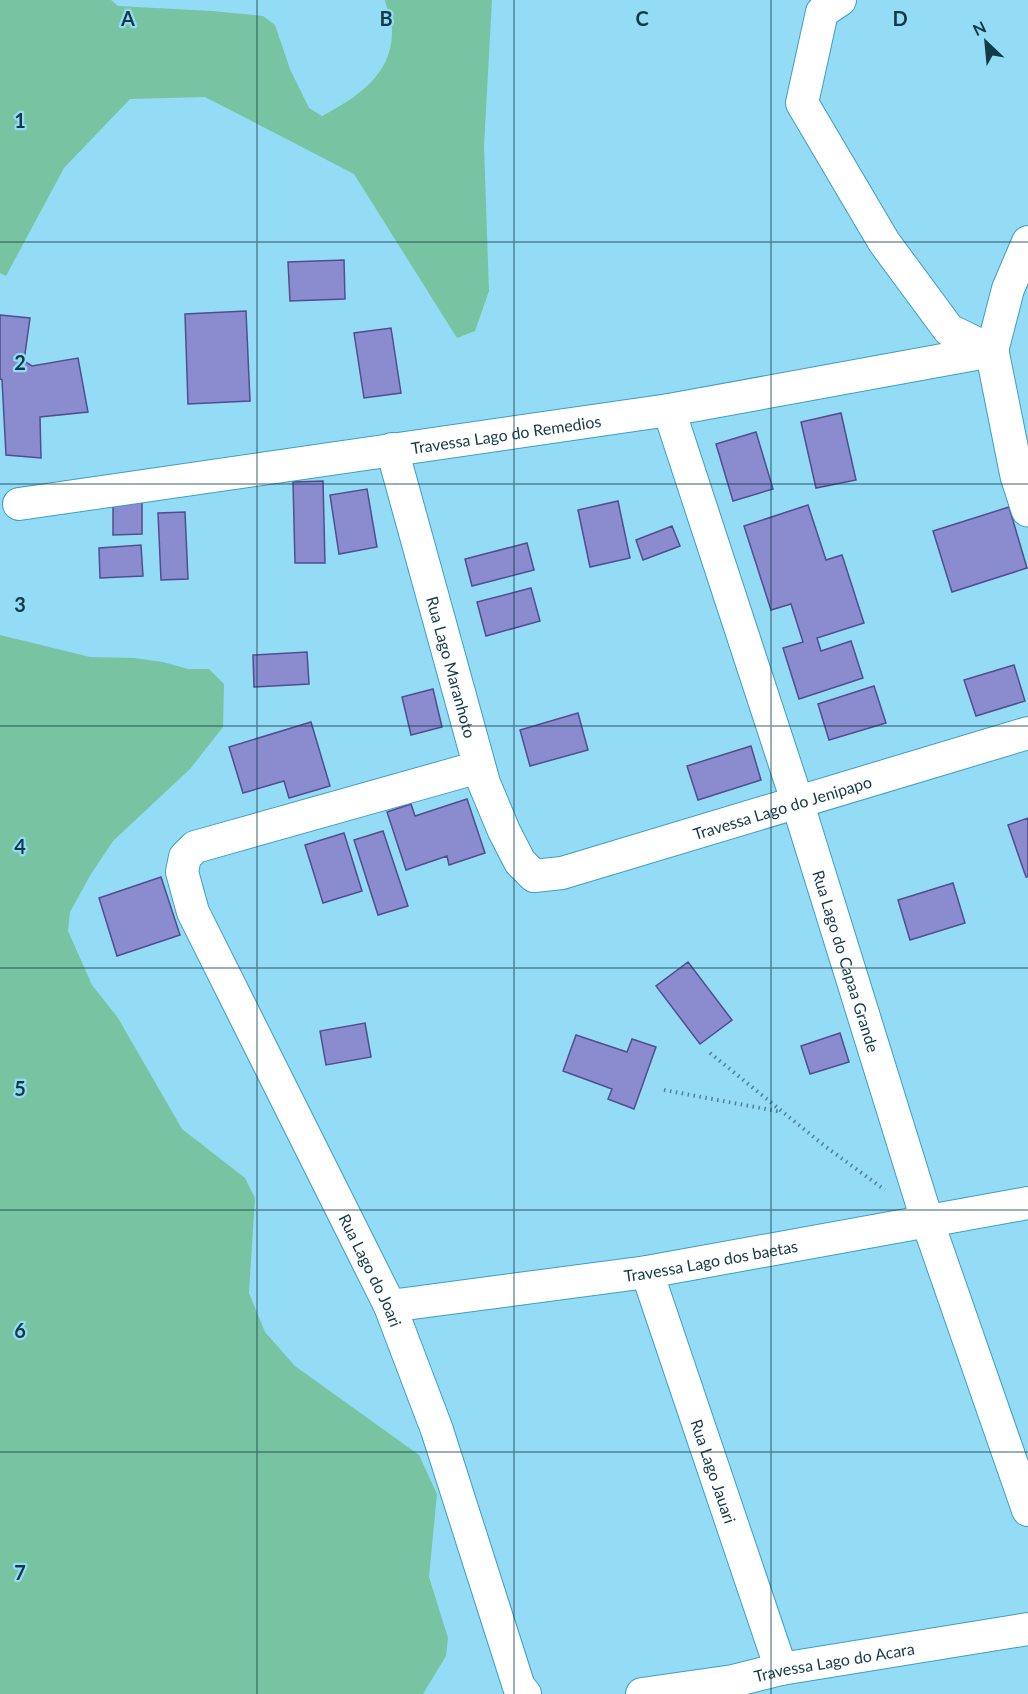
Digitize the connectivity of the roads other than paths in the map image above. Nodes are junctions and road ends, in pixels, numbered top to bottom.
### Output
1 (840, 0) edge
2 (1028, 242) edge
3 (992, 351) junction
4 (669, 410) junction
5 (392, 449) junction
6 (19, 504) dead end
7 (1028, 510) edge
8 (1028, 733) edge
9 (479, 767) junction
10 (797, 801) junction
11 (534, 876) joint
12 (1028, 1203) edge
13 (927, 1220) junction
14 (647, 1272) junction
15 (390, 1306) junction
16 (1028, 1510) edge
17 (1028, 1629) edge
18 (781, 1669) junction
19 (522, 1691) edge
20 (642, 1694) edge

1 - 3 street
2 - 3 street
3 - 4 street, Travessa Lago do Remedios
3 - 7 street
4 - 5 street, Travessa Lago do Remedios
4 - 10 street, Rua Lago do Capaa Grande
5 - 6 street, Travessa Lago do Remedios
5 - 9 street, Rua Lago Maranhoto
8 - 10 street, Travessa Lago do Jenipapo
9 - 11 street, Rua Lago Maranhoto
9 - 15 street, Rua Lago do Joari
10 - 11 street, Travessa Lago do Jenipapo
10 - 13 street, Rua Lago do Capaa Grande
12 - 13 street, Travessa Lago dos baetas
13 - 14 street, Travessa Lago dos baetas
13 - 16 street, Rua Lago do Capaa Grande
14 - 15 street, Travessa Lago dos baetas
14 - 18 street, Rua Lago Jauari
15 - 19 street, Rua Lago do Joari
17 - 18 street, Travessa Lago do Acara
18 - 20 street, Travessa Lago do Acara

